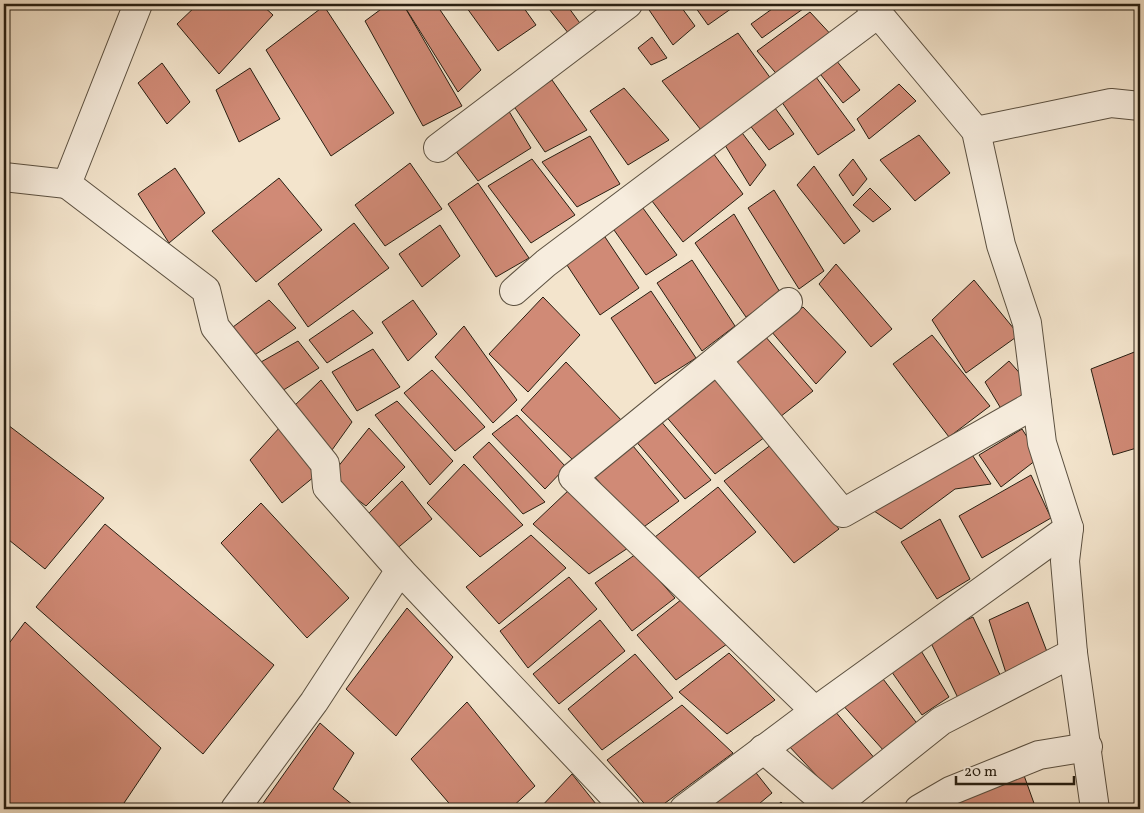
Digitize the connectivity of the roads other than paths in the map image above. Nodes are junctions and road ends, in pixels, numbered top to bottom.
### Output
1 (138, 4) edge
2 (628, 4) edge
3 (875, 8) edge
4 (1140, 106) edge
5 (976, 132) junction
6 (438, 148) dead end
7 (4, 177) edge
8 (67, 184) junction
9 (514, 291) dead end
10 (788, 302) dead end
11 (717, 360) junction
12 (1036, 403) junction
13 (1070, 528) junction
14 (400, 570) junction
15 (1073, 653) junction
16 (815, 711) junction
17 (1088, 747) junction
18 (763, 749) junction
19 (1099, 807) edge
20 (234, 809) edge
21 (626, 809) edge
22 (684, 809) edge
23 (919, 809) edge

1 - 8 street
2 - 6 street
3 - 5 street
3 - 9 street
4 - 5 street
5 - 12 street
7 - 8 street
8 - 14 street
10 - 11 street
11 - 12 street
11 - 16 street
12 - 13 street
13 - 15 street
13 - 16 street
14 - 20 street
14 - 21 street
15 - 17 street
15 - 18 street
16 - 18 street
17 - 19 street
17 - 23 street
18 - 22 street

